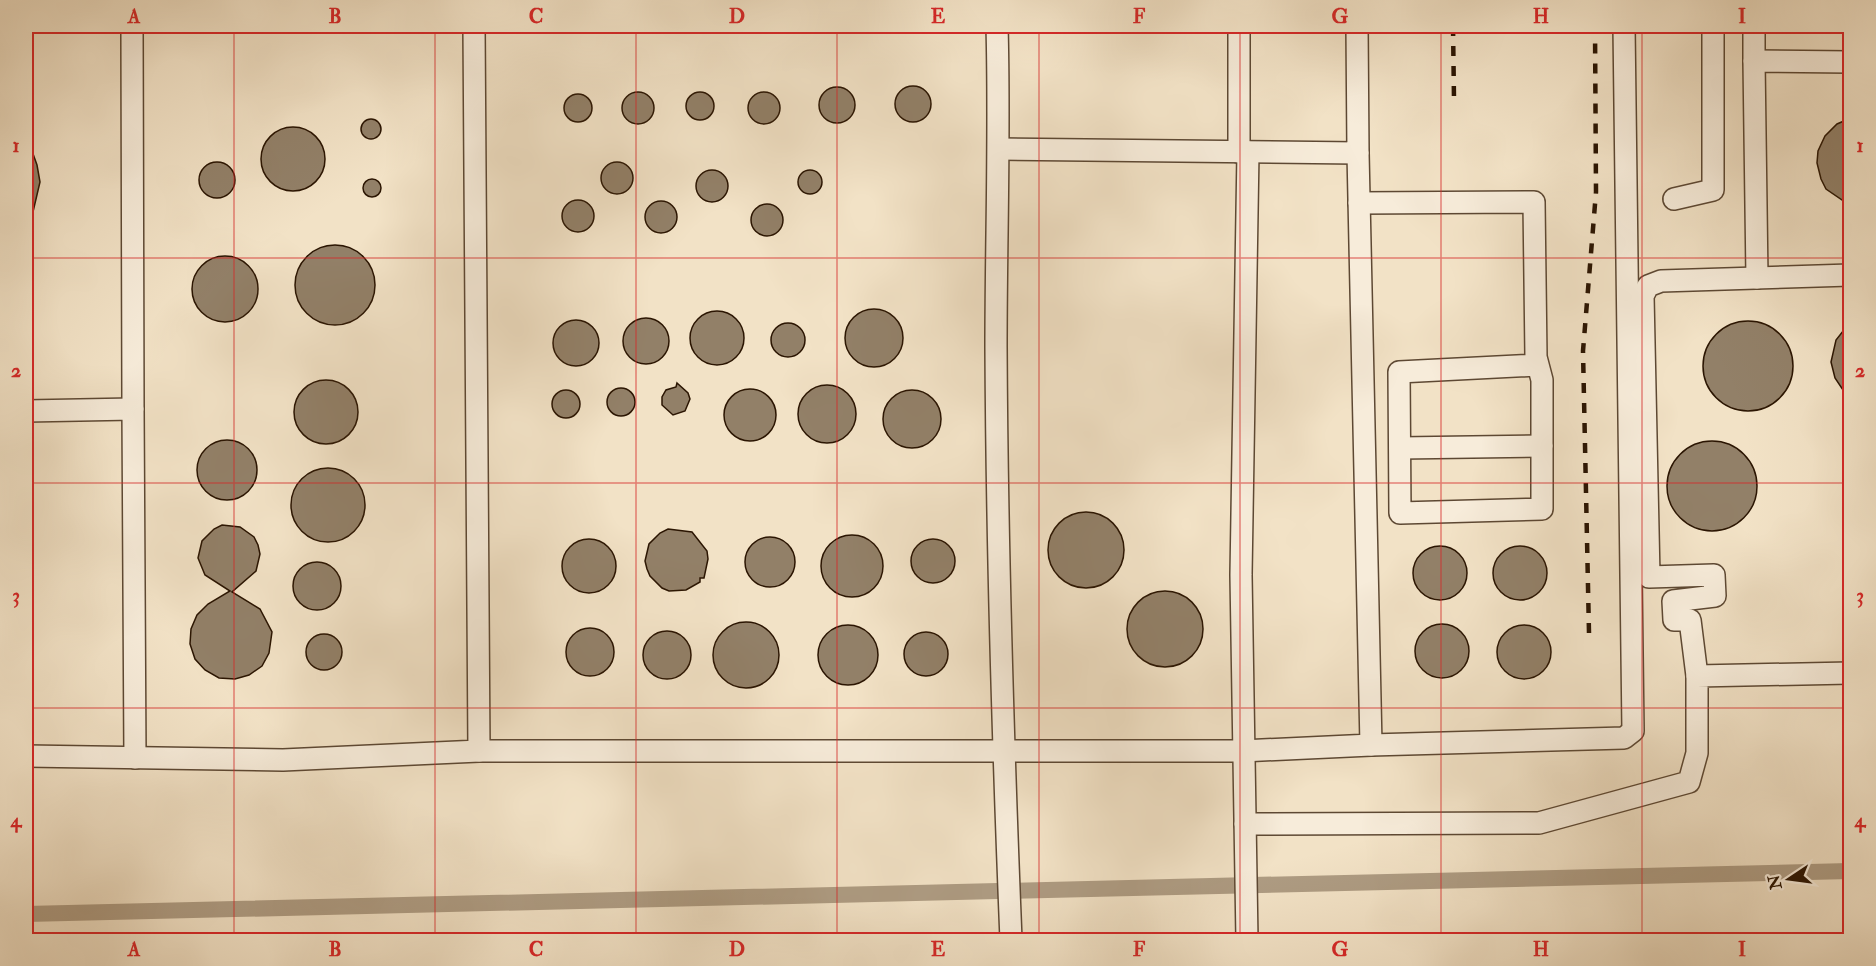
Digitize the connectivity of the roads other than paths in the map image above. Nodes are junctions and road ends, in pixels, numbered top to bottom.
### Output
1 (132, 26) edge
2 (474, 26) edge
3 (997, 26) edge
4 (1239, 26) edge
5 (1357, 26) edge
6 (1624, 26) edge
7 (1713, 26) edge
8 (1754, 26) edge
9 (1754, 60) junction
10 (1851, 62) edge
11 (1000, 149) junction
12 (1243, 152) junction
13 (1358, 153) junction
14 (1674, 199) dead end
15 (1359, 203) junction
16 (1851, 275) edge
17 (1757, 278) junction
18 (1538, 365) junction
19 (133, 409) junction
20 (26, 411) edge
21 (1542, 446) junction
22 (1400, 448) junction
23 (1851, 673) edge
24 (1697, 676) junction
25 (1371, 745) junction
26 (1003, 749) junction
27 (479, 751) junction
28 (1242, 751) junction
29 (26, 756) edge
30 (135, 758) junction
31 (1245, 824) junction
32 (1011, 940) edge
33 (1247, 940) edge

1 - 19 street
2 - 27 street
3 - 11 street
4 - 12 street
5 - 13 street
6 - 25 street
7 - 14 street
8 - 9 street
9 - 10 street
9 - 17 street
11 - 12 street
11 - 26 street
12 - 13 street
12 - 28 street
13 - 15 street
15 - 18 street
15 - 25 street
16 - 17 street
17 - 24 street
18 - 21 street
18 - 22 street
19 - 20 street
19 - 30 street
21 - 22 street
21 - 22 street
23 - 24 street
24 - 31 street
25 - 28 street
26 - 27 street
26 - 28 street
26 - 32 street
27 - 30 street
28 - 31 street
29 - 30 street
31 - 33 street

